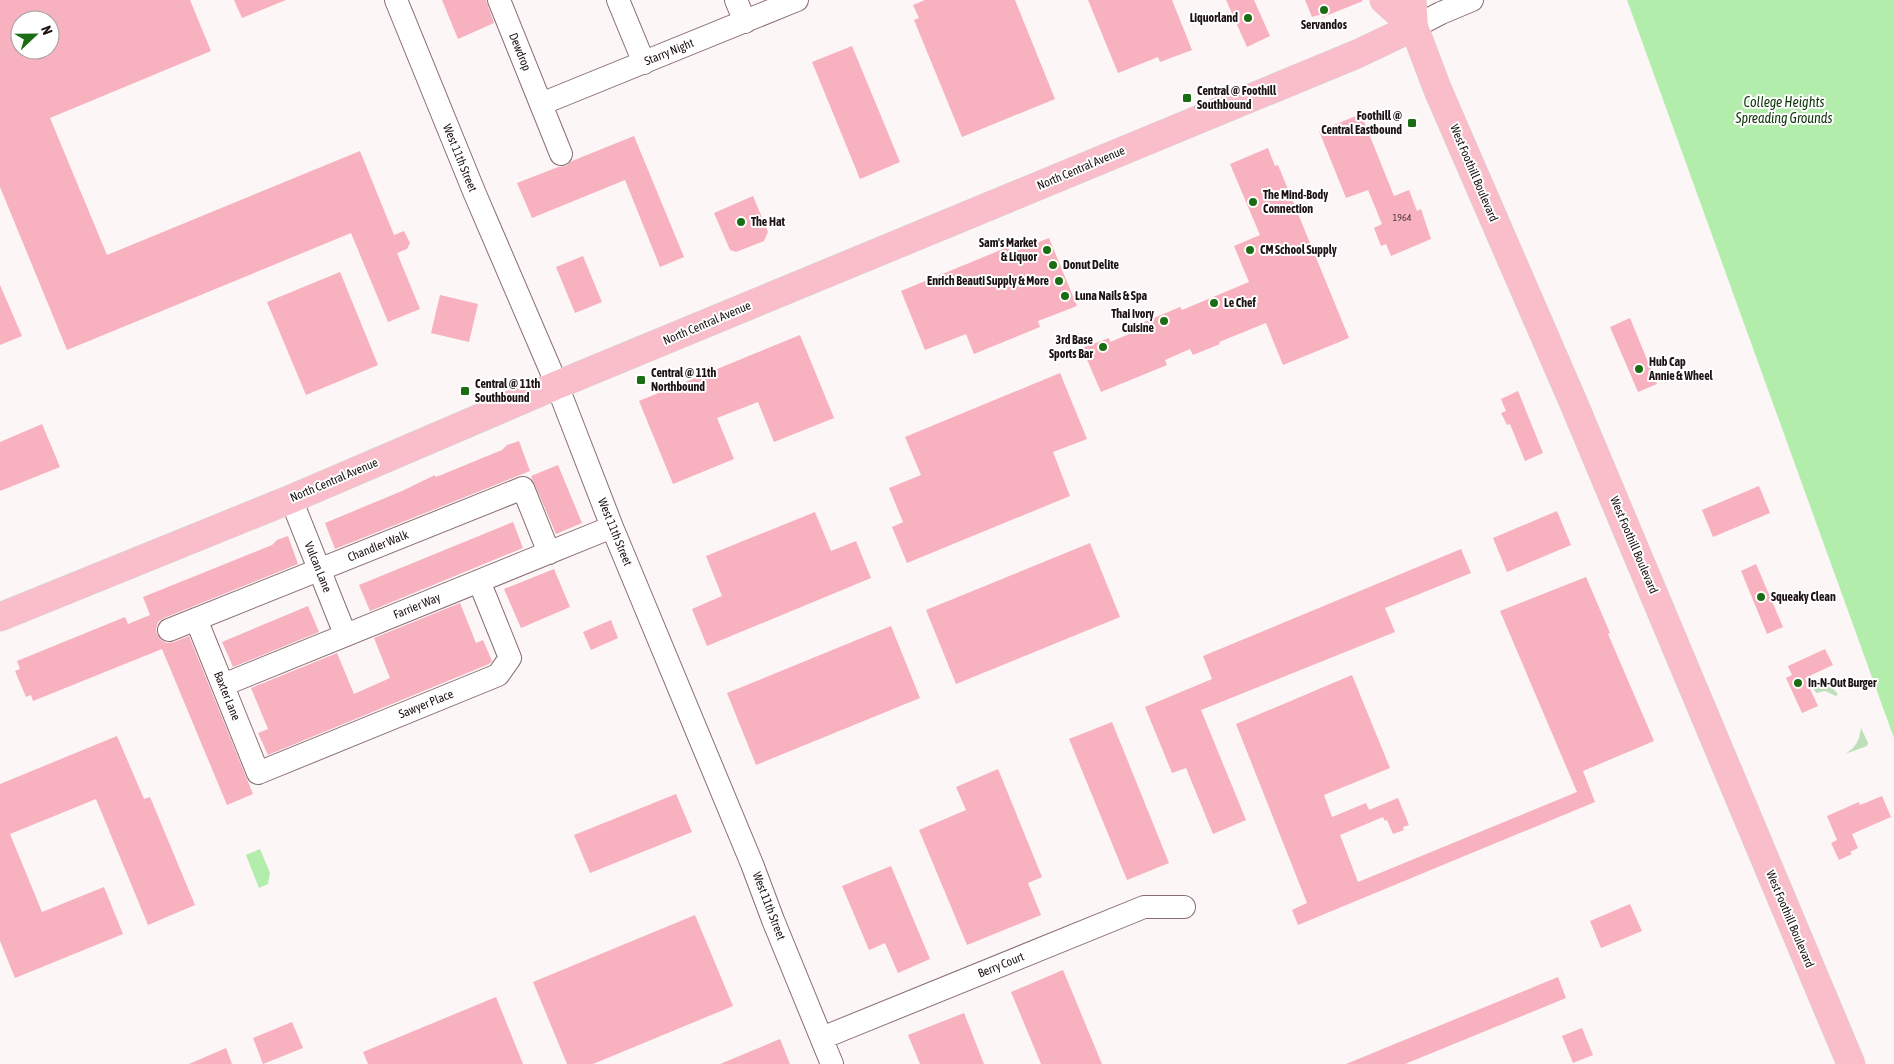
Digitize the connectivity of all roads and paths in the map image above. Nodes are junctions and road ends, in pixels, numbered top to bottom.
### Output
1 (396, 0) edge
2 (499, 0) edge
3 (618, 0) edge
4 (736, 0) edge
5 (797, 0) edge
6 (1384, 0) edge
7 (1412, 0) edge
8 (1472, 0) edge
9 (745, 22) junction
10 (1414, 27) junction
11 (644, 63) junction
12 (541, 104) junction
13 (561, 154) dead end
14 (557, 385) junction
15 (290, 499) junction
16 (612, 527) junction
17 (549, 553) junction
18 (319, 570) junction
19 (479, 581) junction
20 (0, 617) edge
21 (196, 619) junction
22 (169, 630) dead end
23 (345, 634) junction
24 (223, 685) junction
25 (258, 773) joint
26 (1184, 906) dead end
27 (822, 1038) junction
28 (832, 1064) edge
29 (1851, 1064) edge

1 - 14 street, West 11th Street
2 - 12 street, Dewdrop
3 - 11 street
4 - 9 street
5 - 9 street, Starry Night
6 - 10 main road, West Foothill Boulevard
7 - 10 main road, West Foothill Boulevard
8 - 10 street
9 - 11 street, Starry Night
10 - 14 main road, North Central Avenue
10 - 29 main road, West Foothill Boulevard
11 - 12 street, Starry Night
12 - 13 street, Dewdrop
14 - 15 main road, North Central Avenue
14 - 16 street, West 11th Street
15 - 18 street, Vulcan Lane
15 - 20 main road, North Central Avenue
16 - 17 street, Farrier Way
16 - 27 street, West 11th Street
17 - 18 street, Chandler Walk
17 - 19 street, Farrier Way
18 - 21 street, Chandler Walk
18 - 23 street, Vulcan Lane
19 - 23 street, Farrier Way
19 - 25 street, Sawyer Place
21 - 22 street, Chandler Walk
21 - 24 street, Baxter Lane
23 - 24 street, Farrier Way
24 - 25 street, Baxter Lane
26 - 27 street, Berry Court
27 - 28 street, West 11th Street

